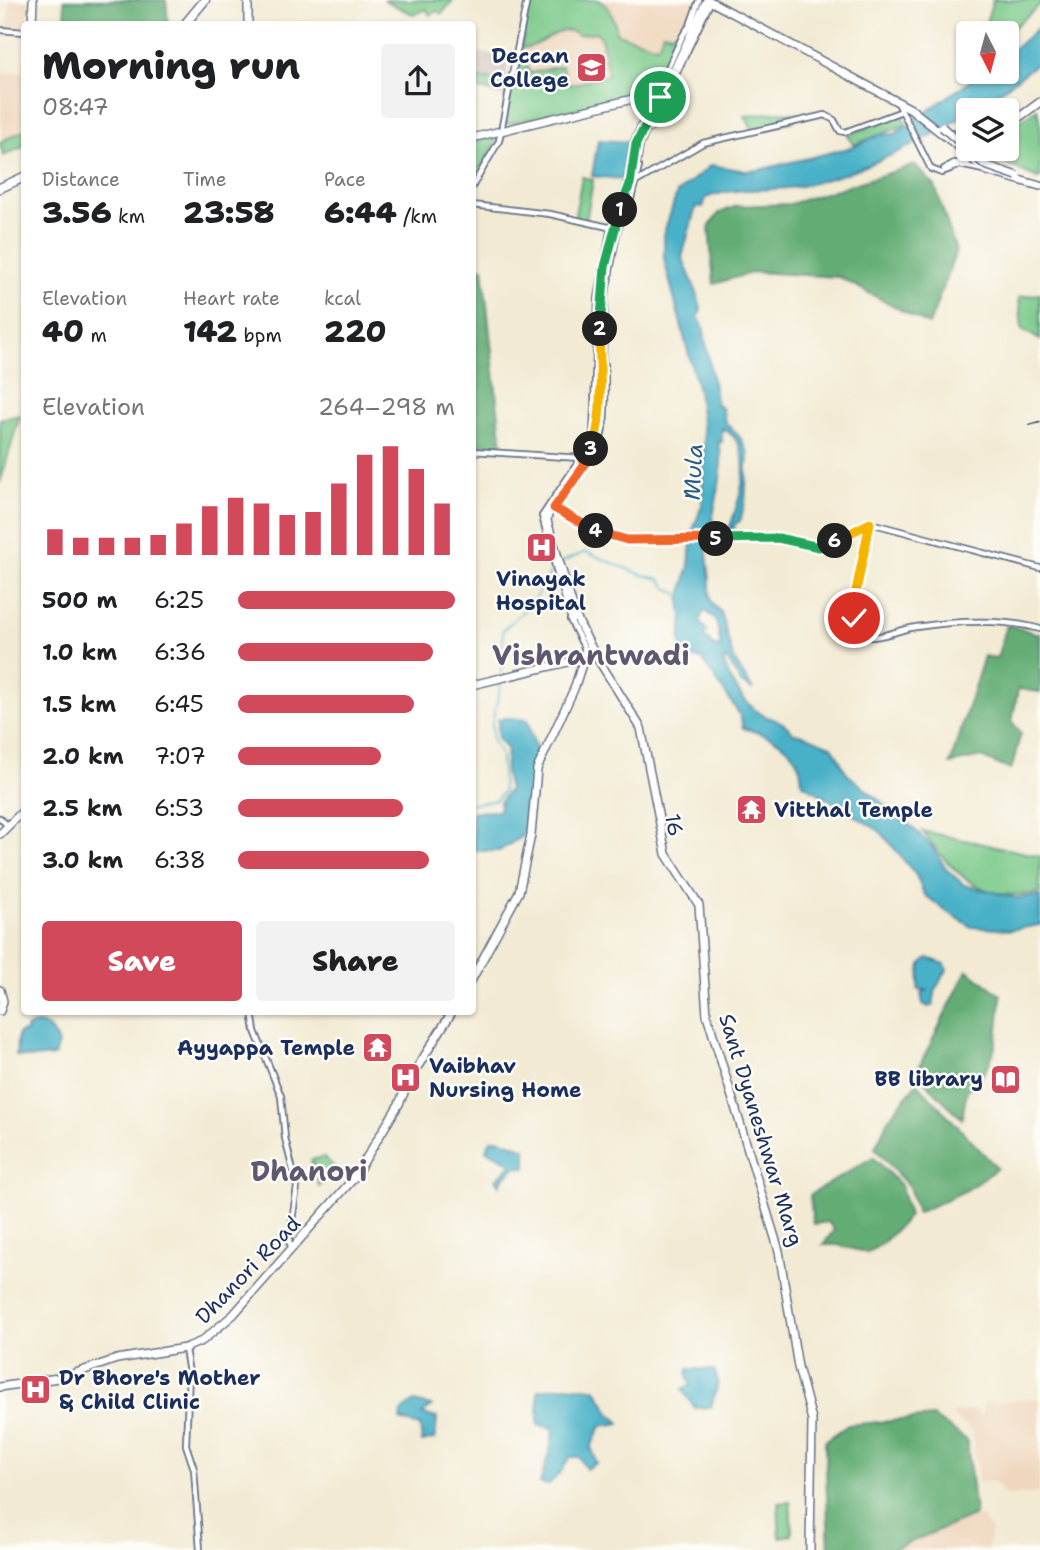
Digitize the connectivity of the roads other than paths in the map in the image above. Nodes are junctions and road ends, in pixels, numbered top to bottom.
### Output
1 (32, 0) edge
2 (199, 0) edge
3 (205, 0) edge
4 (249, 0) edge
5 (526, 0) edge
6 (708, 0) edge
7 (31, 21) edge
8 (182, 21) edge
9 (188, 21) edge
10 (249, 21) edge
11 (0, 31) edge
12 (21, 33) edge
13 (660, 99) junction
14 (1040, 101) edge
15 (898, 107) junction
16 (911, 107) junction
17 (1019, 116) edge
18 (942, 127) junction
19 (499, 132) junction
20 (956, 133) edge
21 (476, 138) edge
22 (956, 143) edge
23 (968, 161) edge
24 (978, 161) edge
25 (983, 161) edge
26 (943, 171) junction
27 (987, 171) junction
28 (21, 178) edge
29 (476, 178) edge
30 (634, 183) junction
31 (21, 184) edge
32 (1038, 184) edge
33 (0, 188) edge
34 (0, 193) edge
35 (476, 205) edge
36 (616, 229) junction
37 (476, 451) edge
38 (584, 461) junction
39 (551, 505) junction
40 (870, 523) junction
41 (557, 564) junction
42 (1040, 568) edge
43 (1040, 629) edge
44 (585, 659) junction
45 (476, 682) edge
46 (642, 740) junction
47 (21, 813) edge
48 (0, 818) edge
49 (8, 826) junction
50 (0, 834) edge
51 (698, 906) joint
52 (476, 968) edge
53 (0, 990) edge
54 (0, 1011) edge
55 (252, 1015) edge
56 (451, 1015) edge
57 (289, 1251) junction
58 (185, 1348) junction
59 (121, 1359) junction
60 (0, 1388) edge
61 (200, 1550) edge
62 (810, 1550) edge

1 - 7 main road
2 - 8 highway
3 - 9 highway
4 - 10 main road
5 - 19 street
6 - 13 main road
6 - 13 main road
6 - 15 main road
6 - 16 main road
11 - 12 street
13 - 19 main road
13 - 30 main road
14 - 17 main road
15 - 16 main road
15 - 26 street
15 - 30 street
16 - 18 main road
16 - 22 main road
18 - 20 main road, bridge
18 - 32 main road, bridge
19 - 21 main road
19 - 29 street
23 - 26 street
24 - 27 main road
25 - 32 main road
26 - 27 street
27 - 32 main road
28 - 33 highway
30 - 36 main road
31 - 34 highway
35 - 36 street
36 - 38 main road
37 - 38 street
38 - 39 main road
39 - 40 street
39 - 41 main road
39 - 41 street
40 - 42 street
40 - 43 street
41 - 44 main road
41 - 44 main road
44 - 45 main road
44 - 46 main road, 16
44 - 46 main road
44 - 52 main road
46 - 51 main road, 16
47 - 49 main road
48 - 49 street
49 - 50 main road
51 - 62 main road, Sant Dyaneshwar Marg
53 - 54 main road
55 - 57 street
56 - 57 main road, Dhanori Road
57 - 58 main road, Dhanori Road
58 - 59 main road
58 - 61 street
59 - 60 main road
59 - 60 main road

